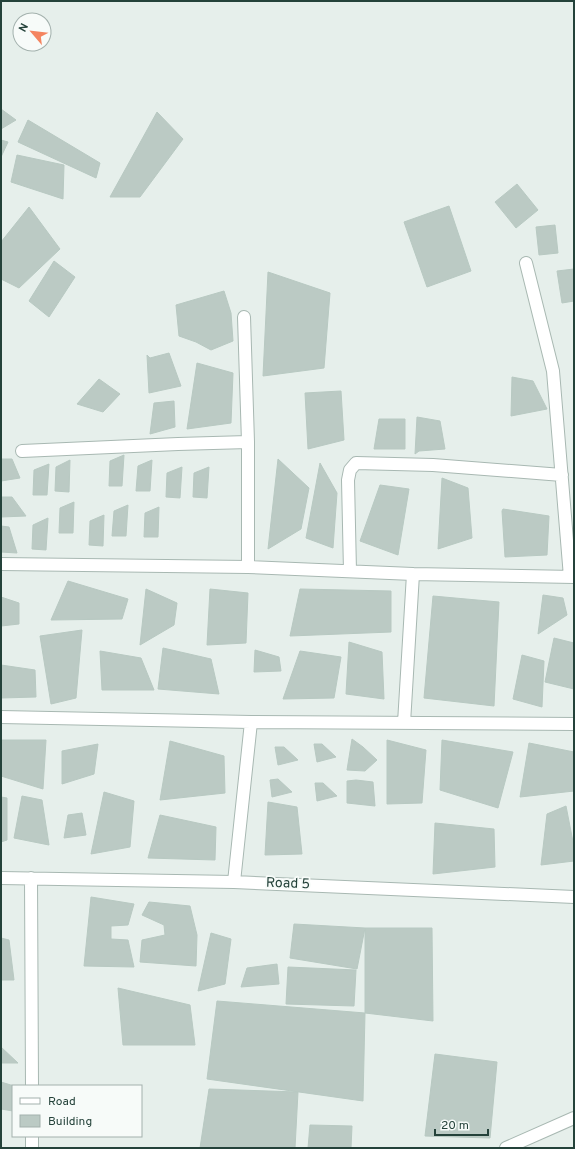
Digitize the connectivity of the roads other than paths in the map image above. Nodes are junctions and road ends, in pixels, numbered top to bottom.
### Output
1 (526, 263) dead end
2 (244, 317) dead end
3 (248, 442) junction
4 (22, 451) dead end
5 (562, 475) junction
6 (1, 564) edge
7 (248, 567) junction
8 (350, 571) junction
9 (414, 574) junction
10 (572, 577) edge
11 (1, 717) edge
12 (251, 722) junction
13 (404, 723) junction
14 (574, 724) edge
15 (1, 878) edge
16 (31, 878) junction
17 (234, 882) junction
18 (574, 897) edge
19 (32, 1085) edge
20 (574, 1118) edge
21 (32, 1137) edge
22 (32, 1148) edge
23 (506, 1148) edge

1 - 5 street
2 - 3 street
3 - 4 street
3 - 7 street
5 - 8 street
5 - 10 street
6 - 7 street
7 - 8 street
8 - 9 street
9 - 10 street
9 - 13 street
11 - 12 street
12 - 13 street
12 - 17 street
13 - 14 street
15 - 16 street, Road 5
16 - 17 street, Road 5
16 - 19 street
17 - 18 street, Road 5
20 - 23 street
21 - 22 street

